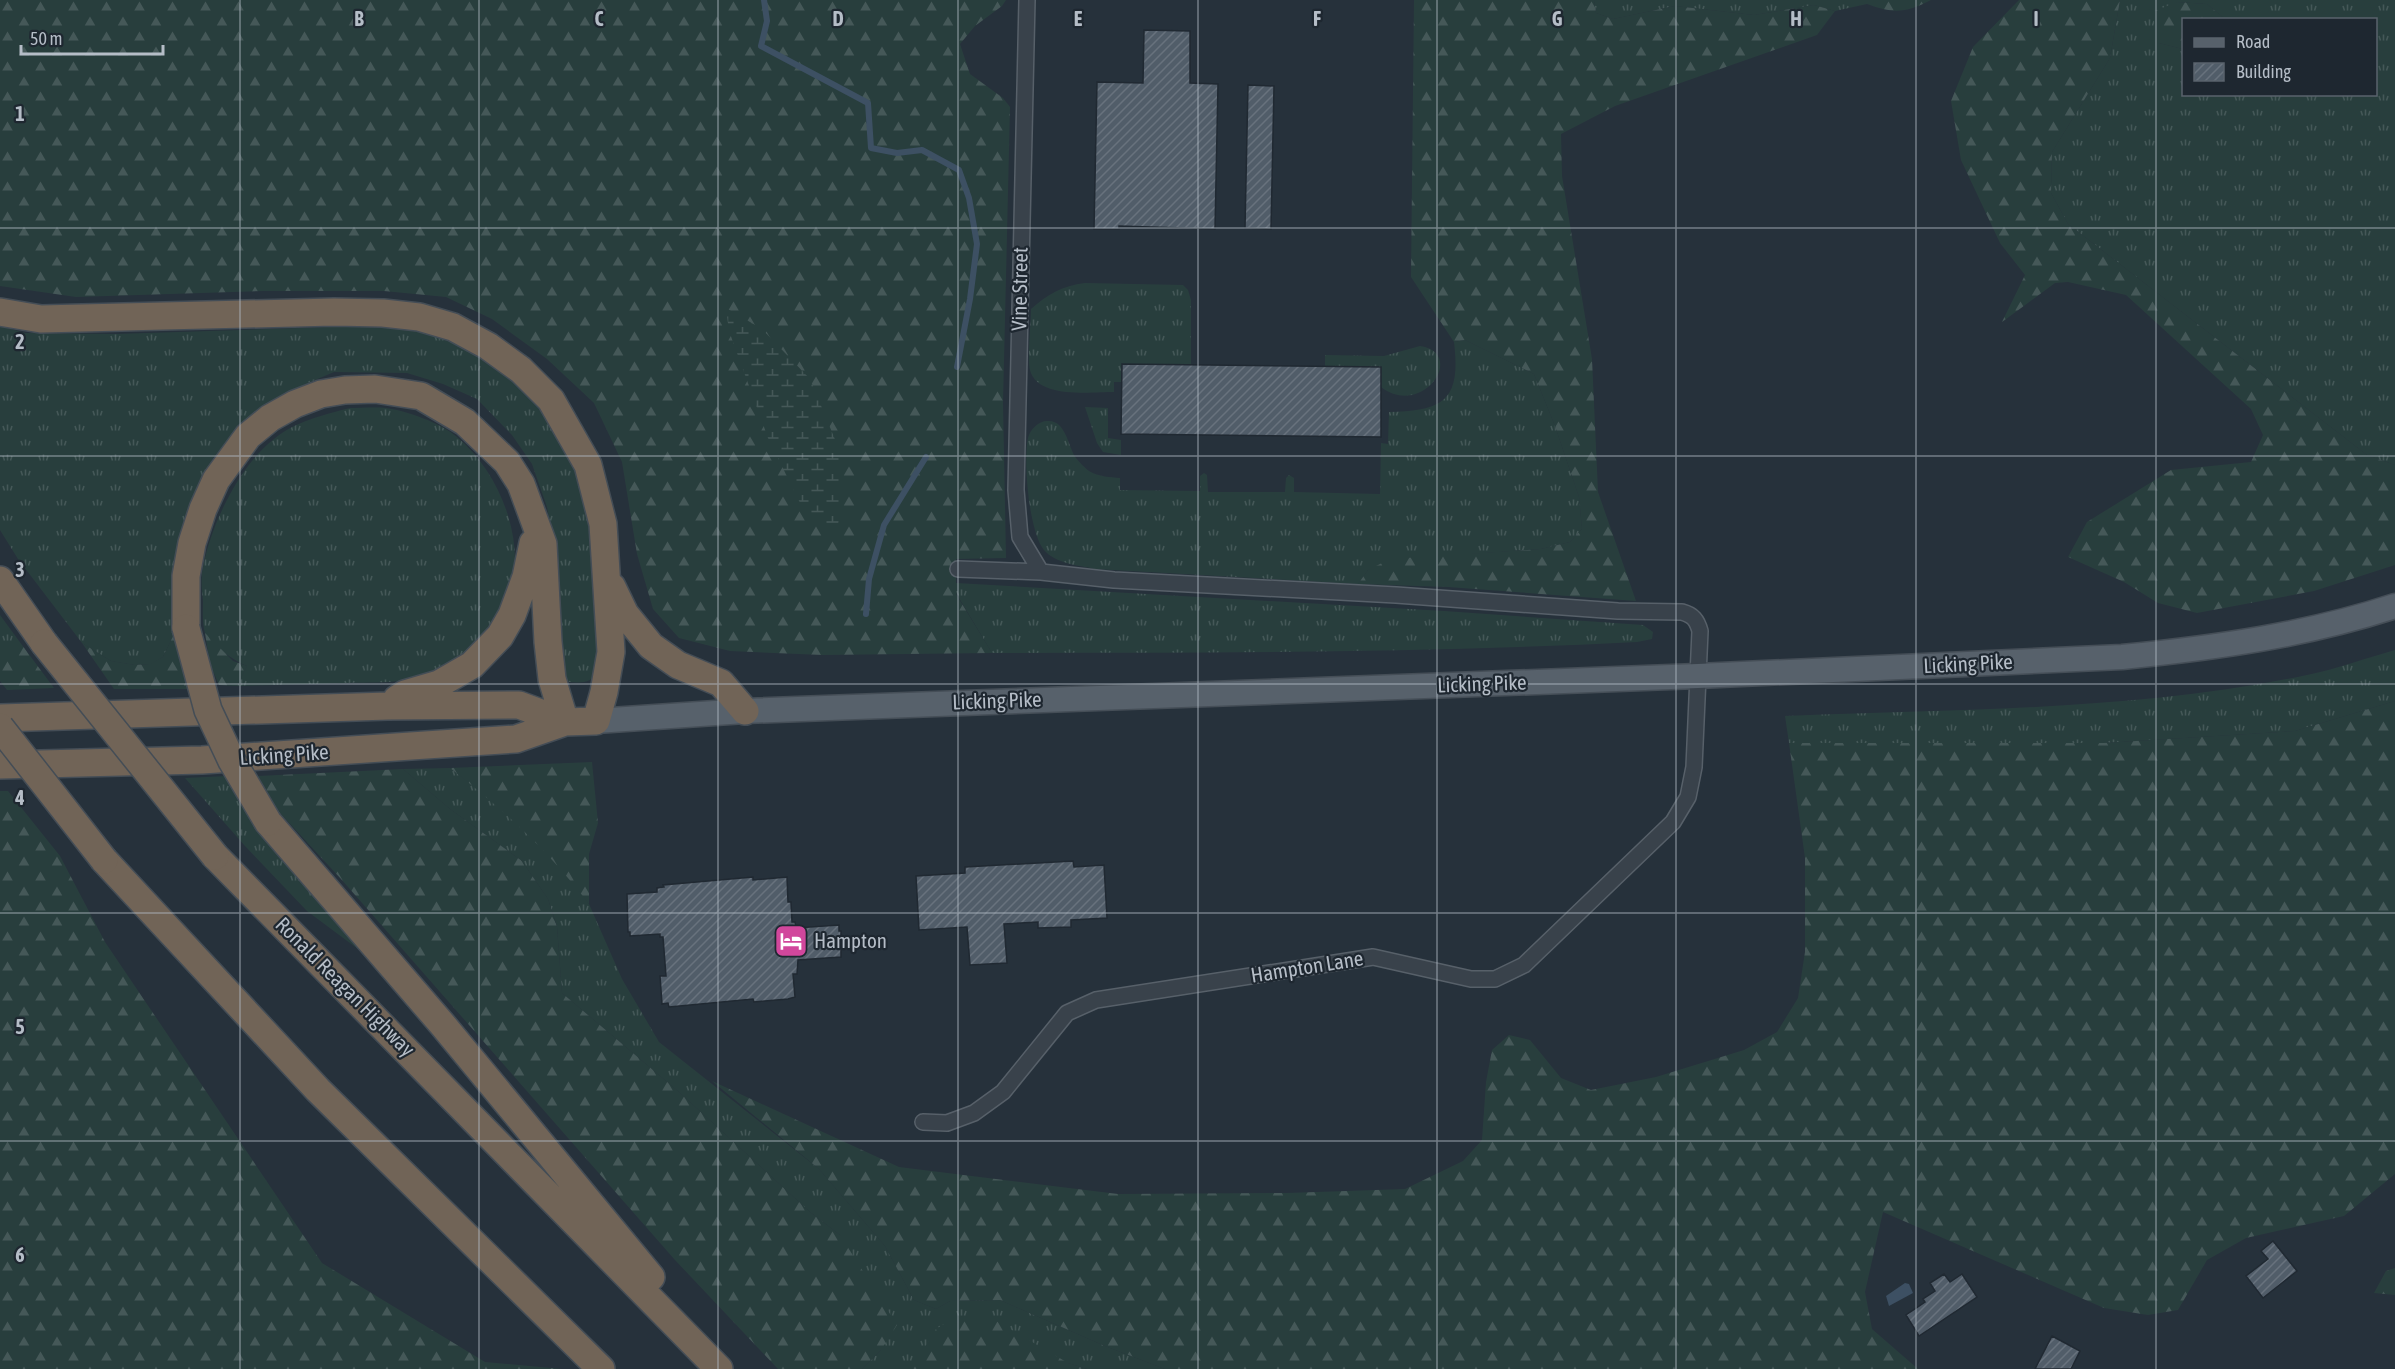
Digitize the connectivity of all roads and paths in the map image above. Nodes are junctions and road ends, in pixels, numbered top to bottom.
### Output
1 (1027, 0) edge
2 (0, 312) edge
3 (538, 531) junction
4 (958, 569) dead end
5 (607, 571) junction
6 (1041, 572) junction
7 (0, 580) edge
8 (2395, 606) edge
9 (1698, 676) junction
10 (388, 706) junction
11 (745, 711) junction
12 (0, 718) edge
13 (596, 721) junction
14 (565, 722) junction
15 (0, 727) edge
16 (0, 765) edge
17 (923, 1122) dead end
18 (601, 1369) edge
19 (719, 1369) edge
20 (725, 1369) edge

1 - 6 street, Vine Street
2 - 5 highway
3 - 10 highway
3 - 14 highway
3 - 20 highway, bridge
4 - 6 street
5 - 11 highway
5 - 13 highway
6 - 9 street, Hampton Lane
7 - 19 highway, Ronald Reagan Highway, bridge
8 - 9 main road, Licking Pike
9 - 11 main road, Licking Pike
9 - 17 street, Hampton Lane
10 - 12 highway, Licking Pike
10 - 14 highway, Licking Pike
11 - 13 main road, Licking Pike
13 - 14 highway, Licking Pike
14 - 16 highway, Licking Pike
15 - 18 highway, bridge

